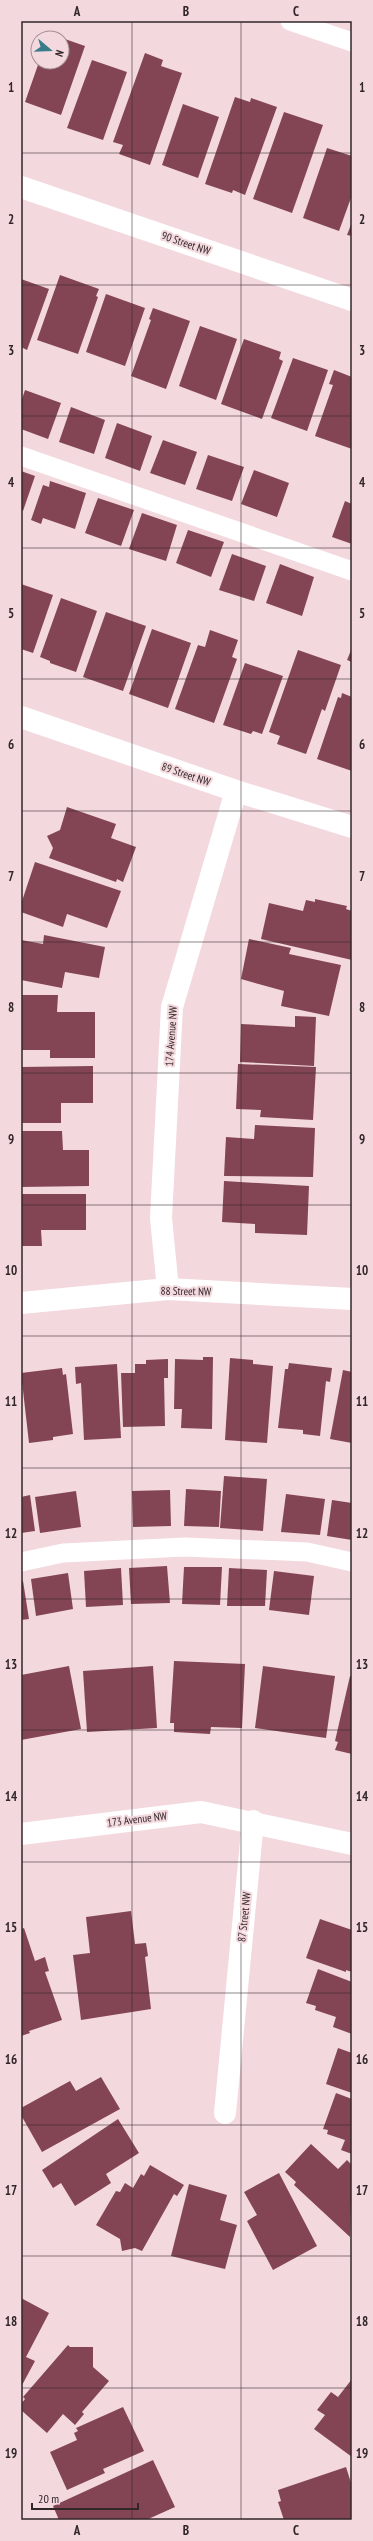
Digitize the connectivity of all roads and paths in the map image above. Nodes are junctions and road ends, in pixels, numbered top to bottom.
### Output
1 (290, 21) edge
2 (352, 42) edge
3 (21, 186) edge
4 (352, 300) edge
5 (21, 456) edge
6 (352, 571) edge
7 (21, 717) edge
8 (236, 791) junction
9 (352, 827) edge
10 (168, 1289) junction
11 (352, 1299) edge
12 (21, 1303) edge
13 (21, 1562) edge
14 (352, 1562) edge
15 (254, 1821) junction
16 (21, 1834) edge
17 (352, 1844) edge
18 (225, 2113) dead end

1 - 2 lane
3 - 4 street, 90 Street NW
5 - 6 lane
7 - 8 street, 89 Street NW
8 - 9 street, 89 Street NW
8 - 10 street, 174 Avenue NW
10 - 11 street, 88 Street NW
10 - 12 street, 88 Street NW
13 - 14 lane
15 - 16 street, 173 Avenue NW
15 - 17 street
15 - 18 street, 87 Street NW

